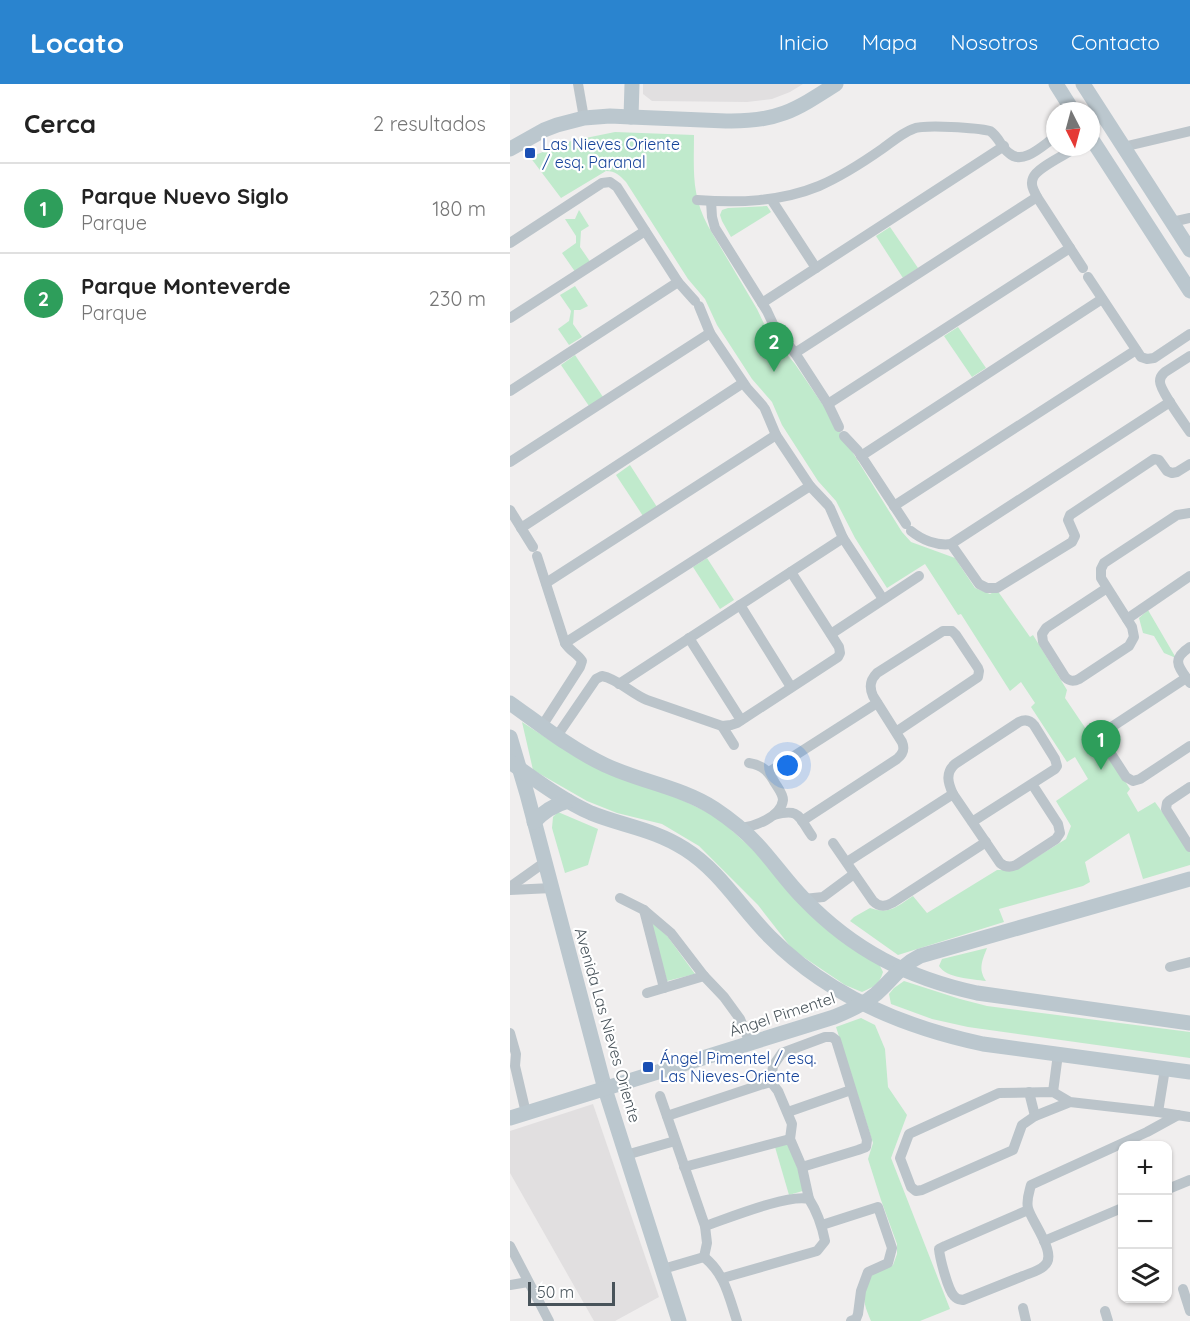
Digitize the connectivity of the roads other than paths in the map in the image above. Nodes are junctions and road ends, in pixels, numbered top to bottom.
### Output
1 (578, 84) edge
2 (632, 84) edge
3 (836, 84) edge
4 (1056, 84) edge
5 (1083, 84) edge
6 (1067, 102) edge
7 (631, 117) junction
8 (584, 118) junction
9 (1190, 131) edge
10 (1046, 143) edge
11 (1004, 146) junction
12 (1123, 147) junction
13 (510, 149) edge
14 (1100, 152) edge
15 (1063, 156) edge
16 (1037, 197) junction
17 (771, 199) junction
18 (697, 200) dead end
19 (711, 201) junction
20 (1190, 218) edge
21 (1172, 222) junction
22 (645, 231) junction
23 (510, 243) edge
24 (1070, 248) junction
25 (1190, 250) edge
26 (816, 268) junction
27 (678, 282) junction
28 (1190, 291) edge
29 (1102, 299) junction
30 (762, 303) junction
31 (510, 318) edge
32 (710, 333) junction
33 (1190, 334) edge
34 (1136, 350) junction
35 (795, 353) junction
36 (1190, 356) edge
37 (743, 383) junction
38 (510, 391) edge
39 (1170, 402) junction
40 (828, 404) junction
41 (1190, 432) edge
42 (776, 435) junction
43 (861, 456) junction
44 (510, 462) edge
45 (1190, 464) edge
46 (810, 486) junction
47 (894, 506) junction
48 (510, 510) edge
49 (1190, 513) edge
50 (521, 528) junction
51 (843, 538) junction
52 (951, 544) junction
53 (791, 572) junction
54 (919, 576) dead end
55 (1190, 576) edge
56 (546, 584) junction
57 (1107, 588) junction
58 (883, 599) junction
59 (740, 605) junction
60 (1127, 619) junction
61 (831, 634) junction
62 (689, 638) junction
63 (565, 643) junction
64 (1190, 647) edge
65 (1188, 681) edge
66 (619, 684) junction
67 (791, 687) junction
68 (877, 703) junction
69 (510, 704) edge
70 (741, 720) junction
71 (542, 726) junction
72 (722, 726) junction
73 (896, 732) junction
74 (557, 736) junction
75 (510, 737) edge
76 (734, 745) dead end
77 (1190, 746) edge
78 (749, 763) dead end
79 (515, 765) edge
80 (769, 772) junction
81 (1032, 784) junction
82 (1190, 787) edge
83 (953, 794) junction
84 (568, 801) junction
85 (773, 815) junction
86 (802, 821) junction
87 (534, 822) junction
88 (972, 822) junction
89 (761, 824) junction
90 (740, 828) junction
91 (812, 836) dead end
92 (986, 842) junction
93 (757, 843) junction
94 (833, 843) dead end
95 (1190, 847) edge
96 (545, 862) junction
97 (847, 862) junction
98 (854, 874) junction
99 (1190, 879) edge
100 (552, 888) junction
101 (510, 889) edge
102 (823, 897) junction
103 (620, 898) dead end
104 (804, 899) junction
105 (644, 910) junction
106 (819, 914) junction
107 (1190, 962) edge
108 (1170, 967) dead end
109 (900, 969) junction
110 (704, 976) junction
111 (664, 988) junction
112 (647, 993) dead end
113 (861, 1004) junction
114 (1190, 1023) edge
115 (510, 1033) edge
116 (750, 1043) junction
117 (1058, 1054) junction
118 (512, 1064) edge
119 (1165, 1069) junction
120 (1190, 1072) edge
121 (771, 1082) junction
122 (605, 1089) junction
123 (851, 1090) junction
124 (1029, 1092) junction
125 (1053, 1092) junction
126 (660, 1096) dead end
127 (1070, 1102) junction
128 (1153, 1111) junction
129 (788, 1112) junction
130 (526, 1113) junction
131 (1178, 1115) junction
132 (667, 1116) junction
133 (1035, 1116) junction
134 (1190, 1117) edge
135 (510, 1118) edge
136 (1147, 1132) junction
137 (790, 1138) junction
138 (675, 1141) junction
139 (627, 1155) junction
140 (684, 1167) junction
141 (802, 1167) junction
142 (1190, 1180) edge
143 (1172, 1187) edge
144 (809, 1199) junction
145 (1028, 1210) junction
146 (1118, 1210) edge
147 (822, 1225) junction
148 (705, 1226) junction
149 (1044, 1241) junction
150 (510, 1246) edge
151 (704, 1257) junction
152 (663, 1269) junction
153 (723, 1278) junction
154 (528, 1281) junction
155 (510, 1285) edge
156 (1183, 1289) dead end
157 (1023, 1308) dead end
158 (1190, 1311) edge
159 (549, 1321) edge
160 (679, 1321) edge
161 (737, 1321) edge
162 (851, 1321) edge
163 (1026, 1321) edge

1 - 8 street
2 - 7 street
3 - 7 street
4 - 6 street
5 - 12 street
7 - 8 street
8 - 13 street
9 - 12 street
10 - 11 street
11 - 17 street
11 - 26 street
12 - 21 street
14 - 28 street
15 - 16 street
16 - 24 street
16 - 35 street
17 - 19 street
17 - 26 street
18 - 19 street
19 - 30 street
20 - 21 street
21 - 25 street
22 - 23 street
22 - 27 street
22 - 31 street
24 - 29 street
24 - 40 street
26 - 30 street
27 - 32 street
27 - 38 street
29 - 34 street
29 - 43 street
30 - 35 street
32 - 37 street
32 - 44 street
33 - 34 street
34 - 47 street
35 - 40 street
36 - 39 street
37 - 42 street
37 - 50 street
39 - 41 street
39 - 52 street
40 - 43 street
42 - 46 street
42 - 56 street
43 - 47 street
45 - 52 street
46 - 51 street
46 - 63 street
47 - 52 street
48 - 50 street
49 - 57 street
50 - 56 street
51 - 53 street
51 - 58 street
53 - 59 street
53 - 61 street
54 - 58 street
55 - 60 street
56 - 63 street
57 - 60 street
57 - 60 street
58 - 61 street
59 - 62 street
59 - 67 street
61 - 67 street
62 - 66 street
62 - 70 street
63 - 71 street
64 - 65 street
65 - 77 street
66 - 72 street
66 - 74 street
67 - 70 street
68 - 73 street
68 - 73 street
68 - 80 street
69 - 71 street
70 - 72 street
71 - 74 street
72 - 76 street
73 - 86 street
74 - 90 street
75 - 79 street, Avenida Las Nieves Oriente
78 - 80 street
79 - 84 street
79 - 87 street, Avenida Las Nieves Oriente
80 - 85 street
81 - 83 street
81 - 88 street
81 - 92 street
82 - 95 street
83 - 88 street
83 - 97 street
84 - 87 street
84 - 113 street
85 - 86 street
85 - 89 street
86 - 91 street
87 - 96 street, Avenida Las Nieves Oriente
88 - 92 street
89 - 90 street
89 - 93 street
90 - 93 street
92 - 98 street
93 - 104 street
94 - 97 street
96 - 100 street, Avenida Las Nieves Oriente
96 - 101 street
97 - 98 street
98 - 102 street
99 - 109 street, Ángel Pimentel
100 - 101 street
100 - 122 street, Avenida Las Nieves Oriente
102 - 104 street
102 - 106 street
103 - 105 street
104 - 106 street
105 - 110 street
105 - 111 street
106 - 109 street
107 - 108 street
109 - 113 street, Ángel Pimentel
109 - 114 street
110 - 111 street
110 - 116 street
111 - 112 street
113 - 116 street, Ángel Pimentel
113 - 117 street
115 - 118 street
116 - 122 street, Ángel Pimentel
117 - 119 street
117 - 125 street
118 - 130 street
119 - 120 street
119 - 128 street
121 - 123 street
121 - 129 street
121 - 132 street
122 - 130 street, Ángel Pimentel
122 - 139 street, Avenida Las Nieves Oriente
123 - 129 street
123 - 141 street
124 - 125 street
124 - 133 street
124 - 133 street
125 - 127 street
126 - 132 street
127 - 128 street
127 - 133 street
128 - 131 street
128 - 136 street
129 - 137 street
130 - 135 street, Ángel Pimentel
131 - 134 street
131 - 136 street
132 - 138 street
136 - 145 street
137 - 140 street
137 - 141 street
138 - 139 street
138 - 140 street
139 - 152 street, Avenida Las Nieves Oriente
140 - 148 street
141 - 144 street
142 - 143 street
144 - 147 street
144 - 148 street
145 - 149 street
145 - 149 street
146 - 149 street
147 - 153 street
147 - 162 street
148 - 151 street
150 - 154 street
151 - 152 street
151 - 153 street
152 - 160 street, Avenida Las Nieves Oriente
153 - 161 street
154 - 155 street
154 - 159 street
156 - 158 street
157 - 163 street

